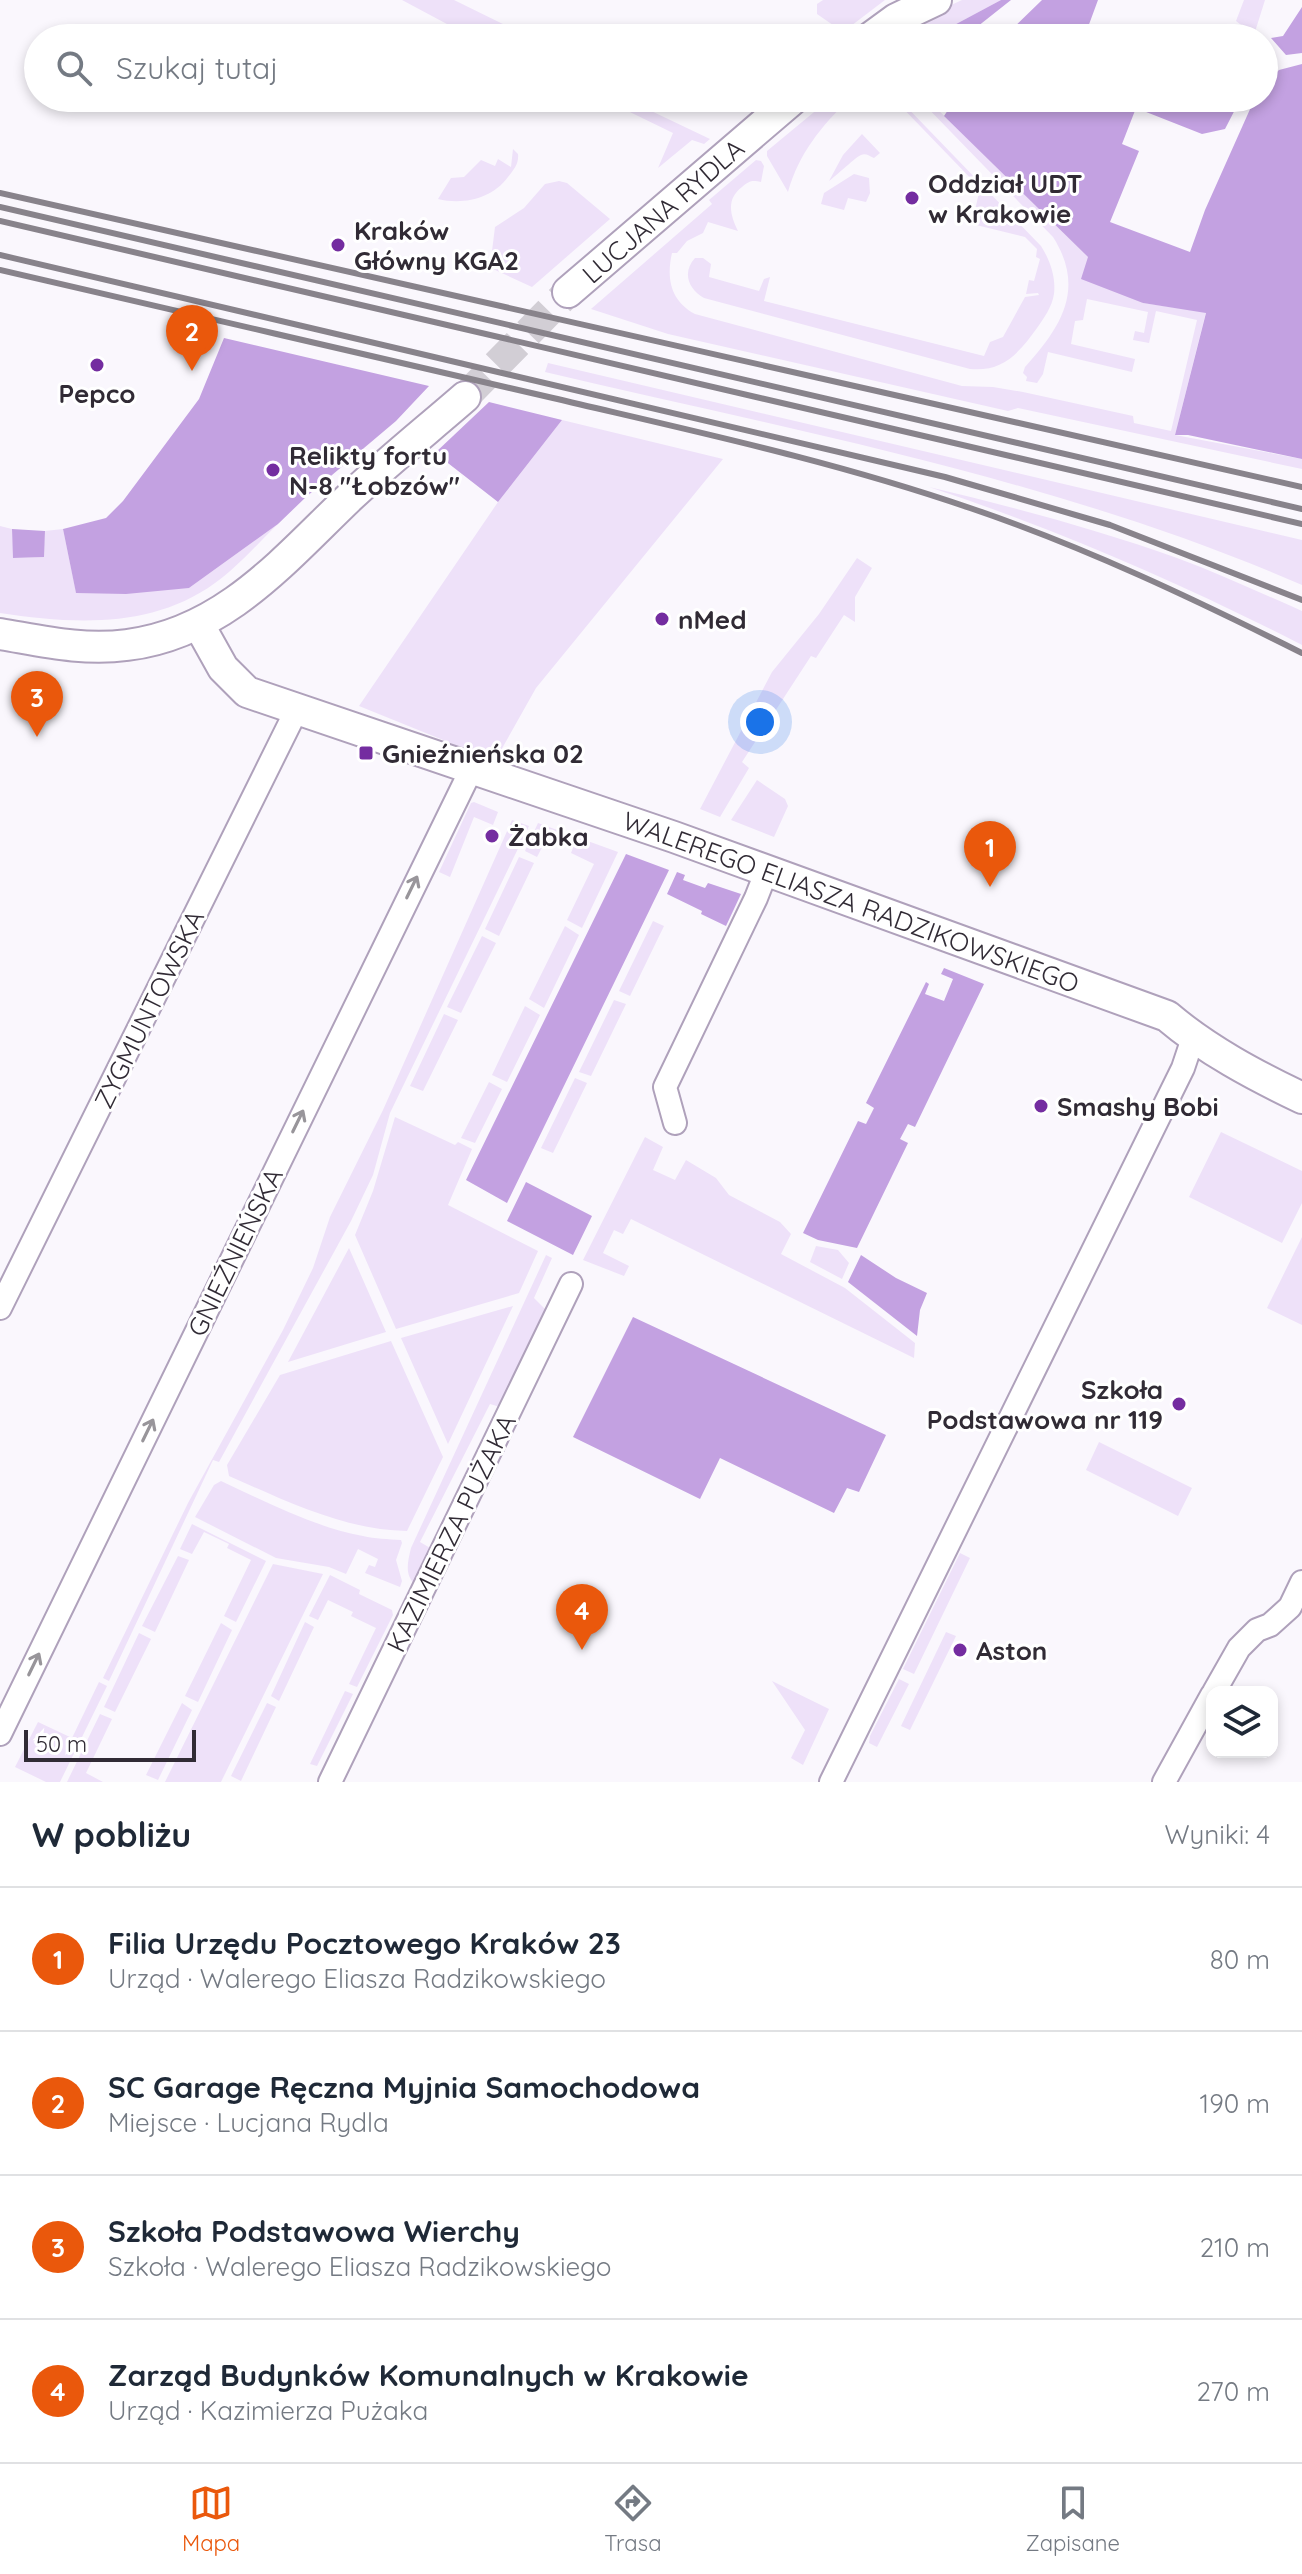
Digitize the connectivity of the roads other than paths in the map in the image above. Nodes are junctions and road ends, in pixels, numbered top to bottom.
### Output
1 (936, 0) edge
2 (889, 24) edge
3 (778, 112) edge
4 (568, 292) tunnel mouth
5 (465, 397) tunnel mouth
6 (199, 625) junction
7 (0, 634) edge
8 (297, 709) junction
9 (471, 770) junction
10 (767, 870) junction
11 (1193, 1038) junction
12 (1302, 1098) edge
13 (675, 1123) dead end
14 (571, 1284) dead end
15 (0, 1308) edge
16 (1302, 1582) edge
17 (1218, 1686) edge
18 (1206, 1707) edge
19 (0, 1734) edge
20 (330, 1782) edge
21 (831, 1782) edge
22 (1164, 1782) edge

1 - 2 street
3 - 4 street, LUCJANA RYDLA
5 - 6 street
6 - 7 street
6 - 8 street, WALEREGO ELIASZA RADZIKOWSKIEGO
8 - 9 street, WALEREGO ELIASZA RADZIKOWSKIEGO
8 - 15 street, ZYGMUNTOWSKA
9 - 10 street, WALEREGO ELIASZA RADZIKOWSKIEGO
19 -> 9 street, GNIEŹNIEŃSKA
10 - 11 street, WALEREGO ELIASZA RADZIKOWSKIEGO
10 - 13 street
11 - 12 street, WALEREGO ELIASZA RADZIKOWSKIEGO
11 - 21 street
14 - 20 street, KAZIMIERZA PUŻAKA
16 - 17 street
18 - 22 street

